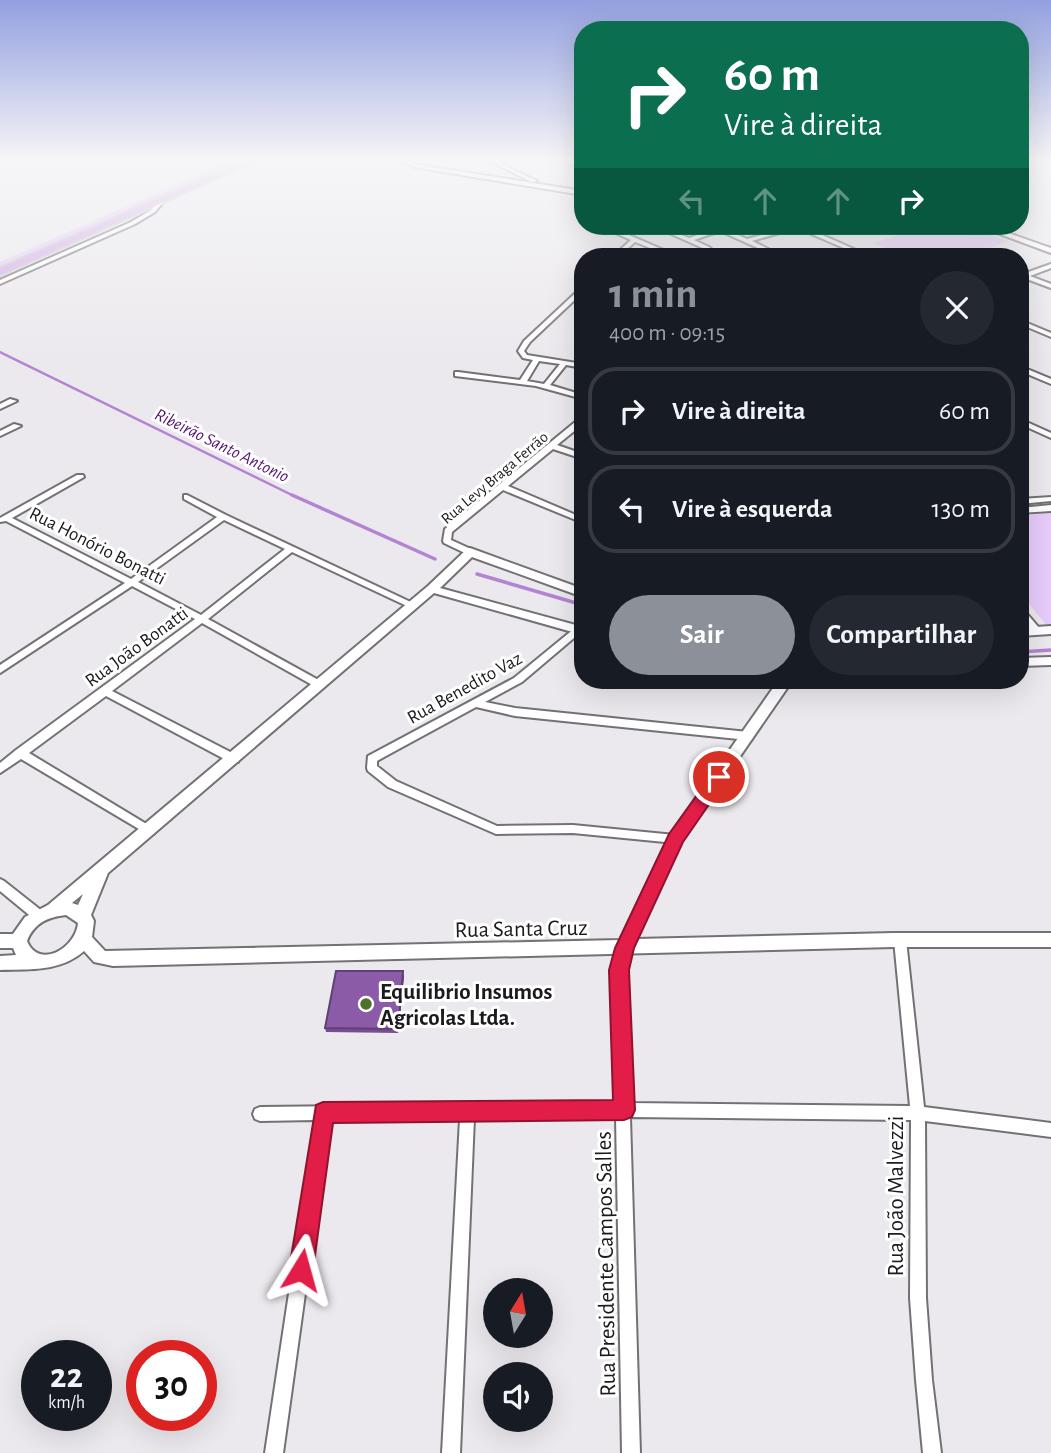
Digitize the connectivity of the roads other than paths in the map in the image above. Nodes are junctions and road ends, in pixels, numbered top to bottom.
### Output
1 (74, 228) edge
2 (99, 228) edge
3 (123, 228) edge
4 (625, 235) edge
5 (677, 235) edge
6 (704, 235) edge
7 (734, 235) edge
8 (767, 235) edge
9 (819, 235) edge
10 (1007, 235) edge
11 (635, 239) junction
12 (689, 240) junction
13 (746, 241) junction
14 (625, 248) edge
15 (656, 248) edge
16 (707, 248) edge
17 (762, 248) edge
18 (848, 248) edge
19 (1051, 251) edge
20 (0, 260) edge
21 (1051, 266) edge
22 (0, 272) edge
23 (1029, 274) edge
24 (1029, 278) edge
25 (0, 282) edge
26 (1051, 286) edge
27 (574, 297) edge
28 (1029, 326) edge
29 (1051, 335) edge
30 (537, 359) junction
31 (563, 365) junction
32 (574, 366) edge
33 (469, 369) dead end
34 (1029, 372) edge
35 (458, 374) dead end
36 (523, 379) junction
37 (1051, 382) edge
38 (548, 383) junction
39 (574, 388) edge
40 (574, 393) edge
41 (13, 401) dead end
42 (0, 407) edge
43 (1029, 425) edge
44 (17, 426) dead end
45 (574, 428) edge
46 (0, 435) edge
47 (1051, 436) edge
48 (552, 446) junction
49 (574, 454) edge
50 (80, 477) dead end
51 (501, 486) junction
52 (187, 498) dead end
53 (1051, 499) edge
54 (1029, 501) edge
55 (1051, 508) edge
56 (1029, 510) edge
57 (223, 517) junction
58 (574, 517) edge
59 (3, 520) edge
60 (291, 549) junction
61 (470, 552) junction
62 (132, 582) junction
63 (432, 589) junction
64 (574, 590) edge
65 (412, 605) junction
66 (202, 620) junction
67 (1029, 622) edge
68 (574, 628) edge
69 (1051, 630) edge
70 (1029, 631) edge
71 (1037, 631) junction
72 (574, 636) edge
73 (1051, 661) edge
74 (1029, 662) edge
75 (0, 670) edge
76 (320, 685) junction
77 (780, 689) edge
78 (105, 691) junction
79 (475, 703) junction
80 (748, 736) junction
81 (20, 753) junction
82 (234, 759) junction
83 (0, 769) edge
84 (149, 831) junction
85 (675, 839) junction
86 (102, 869) junction
87 (0, 884) edge
88 (46, 912) junction
89 (82, 916) junction
90 (83, 939) junction
91 (900, 940) junction
92 (1051, 940) edge
93 (19, 941) junction
94 (0, 942) edge
95 (624, 948) junction
96 (0, 962) edge
97 (40, 962) junction
98 (624, 1110) junction
99 (323, 1112) junction
100 (467, 1112) junction
101 (918, 1113) junction
102 (260, 1114) dead end
103 (1051, 1130) edge
104 (274, 1453) edge
105 (451, 1453) edge
106 (631, 1453) edge
107 (932, 1453) edge

1 - 20 highway
2 - 22 highway
3 - 25 street
4 - 11 street
5 - 12 street
6 - 12 street
7 - 13 street
8 - 13 street
9 - 18 street
10 - 19 street
11 - 14 street
11 - 15 street
12 - 16 street
13 - 17 street
21 - 23 street
24 - 26 street
27 - 30 street
28 - 29 street
30 - 31 street
30 - 36 street
31 - 32 street
31 - 38 street
33 - 36 street
34 - 37 street
35 - 36 street
36 - 38 street
38 - 39 street
38 - 40 street
41 - 42 street
43 - 47 street
44 - 46 street
45 - 48 street, Rua Levy Braga Ferrão
48 - 49 street
48 - 51 street, Rua Levy Braga Ferrão
50 - 59 street
51 - 58 street
51 - 61 street, Rua Levy Braga Ferrão
52 - 57 street
53 - 54 street
55 - 56 street
57 - 60 street
57 - 62 street
59 - 62 street, Rua Honório Bonatti
60 - 65 street
60 - 66 street, Rua João Bonatti
61 - 63 street
61 - 64 street
62 - 66 street, Rua Honório Bonatti
62 - 75 street
63 - 65 street
63 - 68 street
65 - 76 street
66 - 76 street, Rua Honório Bonatti
66 - 78 street, Rua João Bonatti
67 - 71 street
69 - 71 street
70 - 71 street
72 - 79 street, Rua Benedito Vaz
73 - 74 street
76 - 82 street
77 - 80 street
78 - 81 street, Rua João Bonatti
78 - 82 street
79 - 80 street
79 - 85 street, Rua Benedito Vaz
80 - 85 street
81 - 83 street, Rua João Bonatti
81 - 84 street
82 - 84 street
84 - 86 street
85 - 95 street
86 - 88 street
86 - 89 street
87 - 88 street
88 - 89 street
88 - 93 street
89 - 90 street
90 - 95 street, Rua Santa Cruz
90 - 97 street
91 - 92 street, Rua Santa Cruz
91 - 95 street, Rua Santa Cruz
91 - 101 street, Rua João Malvezzi
93 - 94 street
93 - 97 street
95 - 98 street, Rua Presidente Campos Salles
96 - 97 street
98 - 100 street
98 - 101 street
98 - 106 street, Rua Presidente Campos Salles
99 - 100 street
99 - 102 street
99 - 104 street
100 - 105 street
101 - 103 street
101 - 107 street, Rua João Malvezzi

